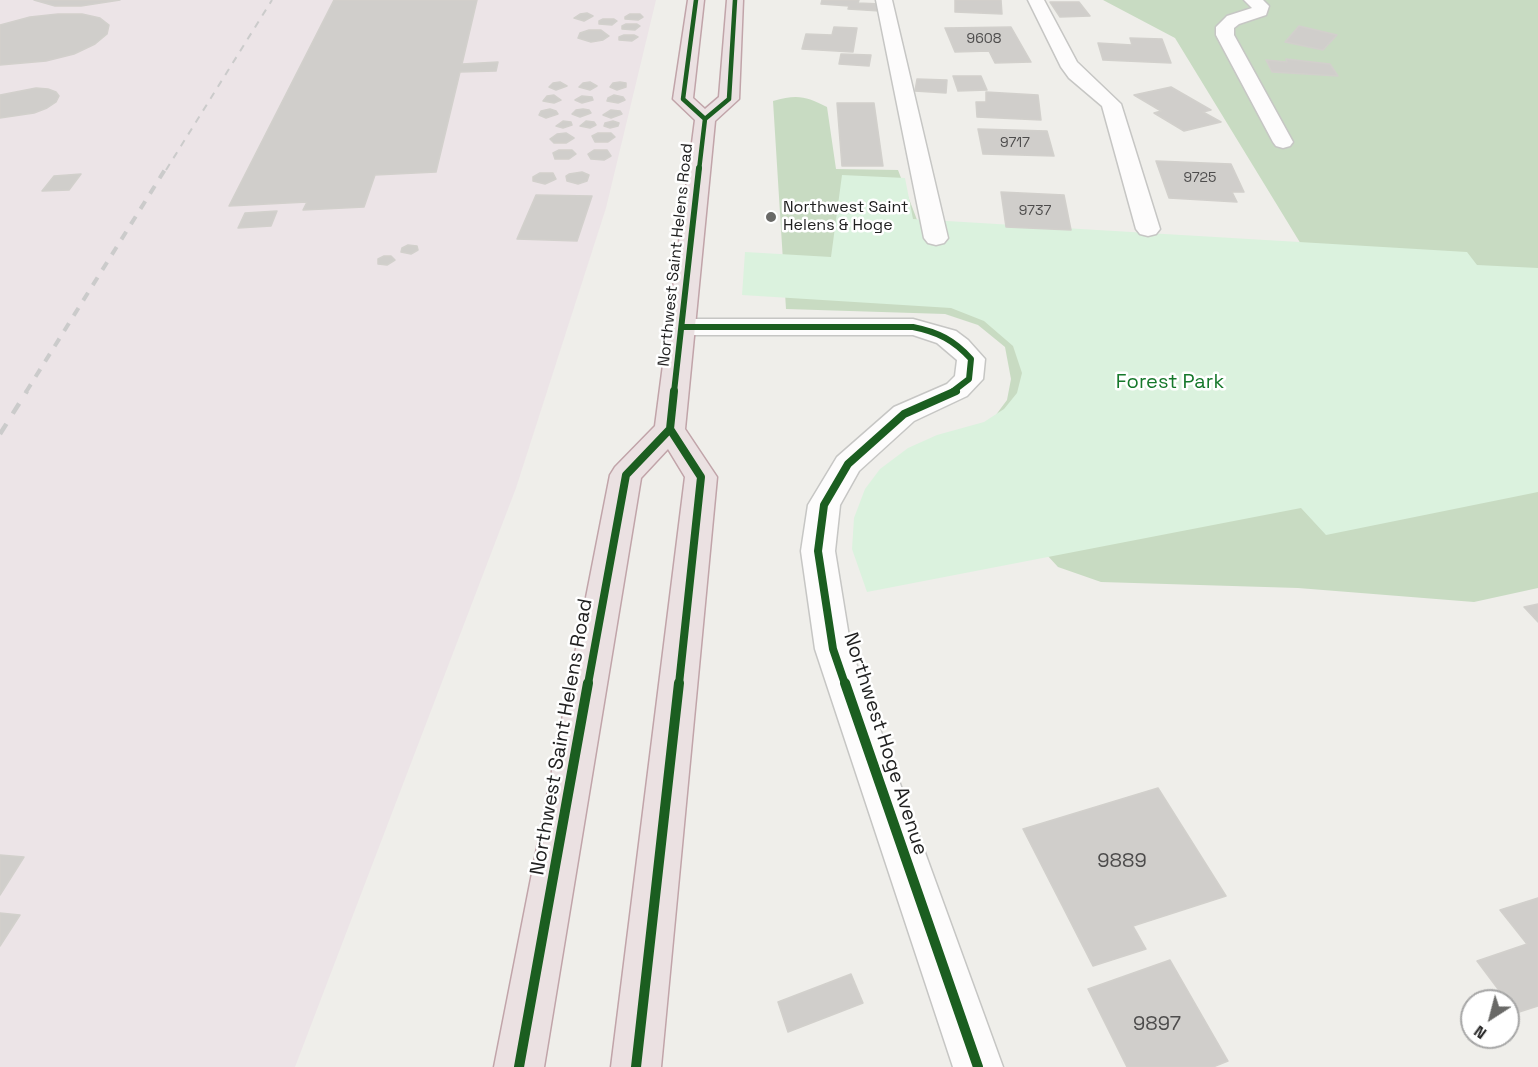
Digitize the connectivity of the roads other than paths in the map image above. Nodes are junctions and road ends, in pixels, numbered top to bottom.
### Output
1 (696, 0) edge
2 (735, 0) edge
3 (884, 0) edge
4 (1036, 0) edge
5 (1252, 0) edge
6 (705, 119) junction
7 (1283, 142) dead end
8 (1148, 229) dead end
9 (936, 238) dead end
10 (682, 327) junction
11 (670, 429) junction
12 (519, 1067) edge
13 (636, 1067) edge
14 (978, 1067) edge

1 - 6 highway, Northwest Saint Helens Road
2 - 6 highway, Northwest Saint Helens Road
3 - 9 street
4 - 8 street
5 - 7 street
6 - 10 highway, Northwest Saint Helens Road
10 - 11 highway, Northwest Saint Helens Road
10 - 14 street, Northwest Hoge Avenue
11 - 12 highway, Northwest Saint Helens Road
11 - 13 highway

